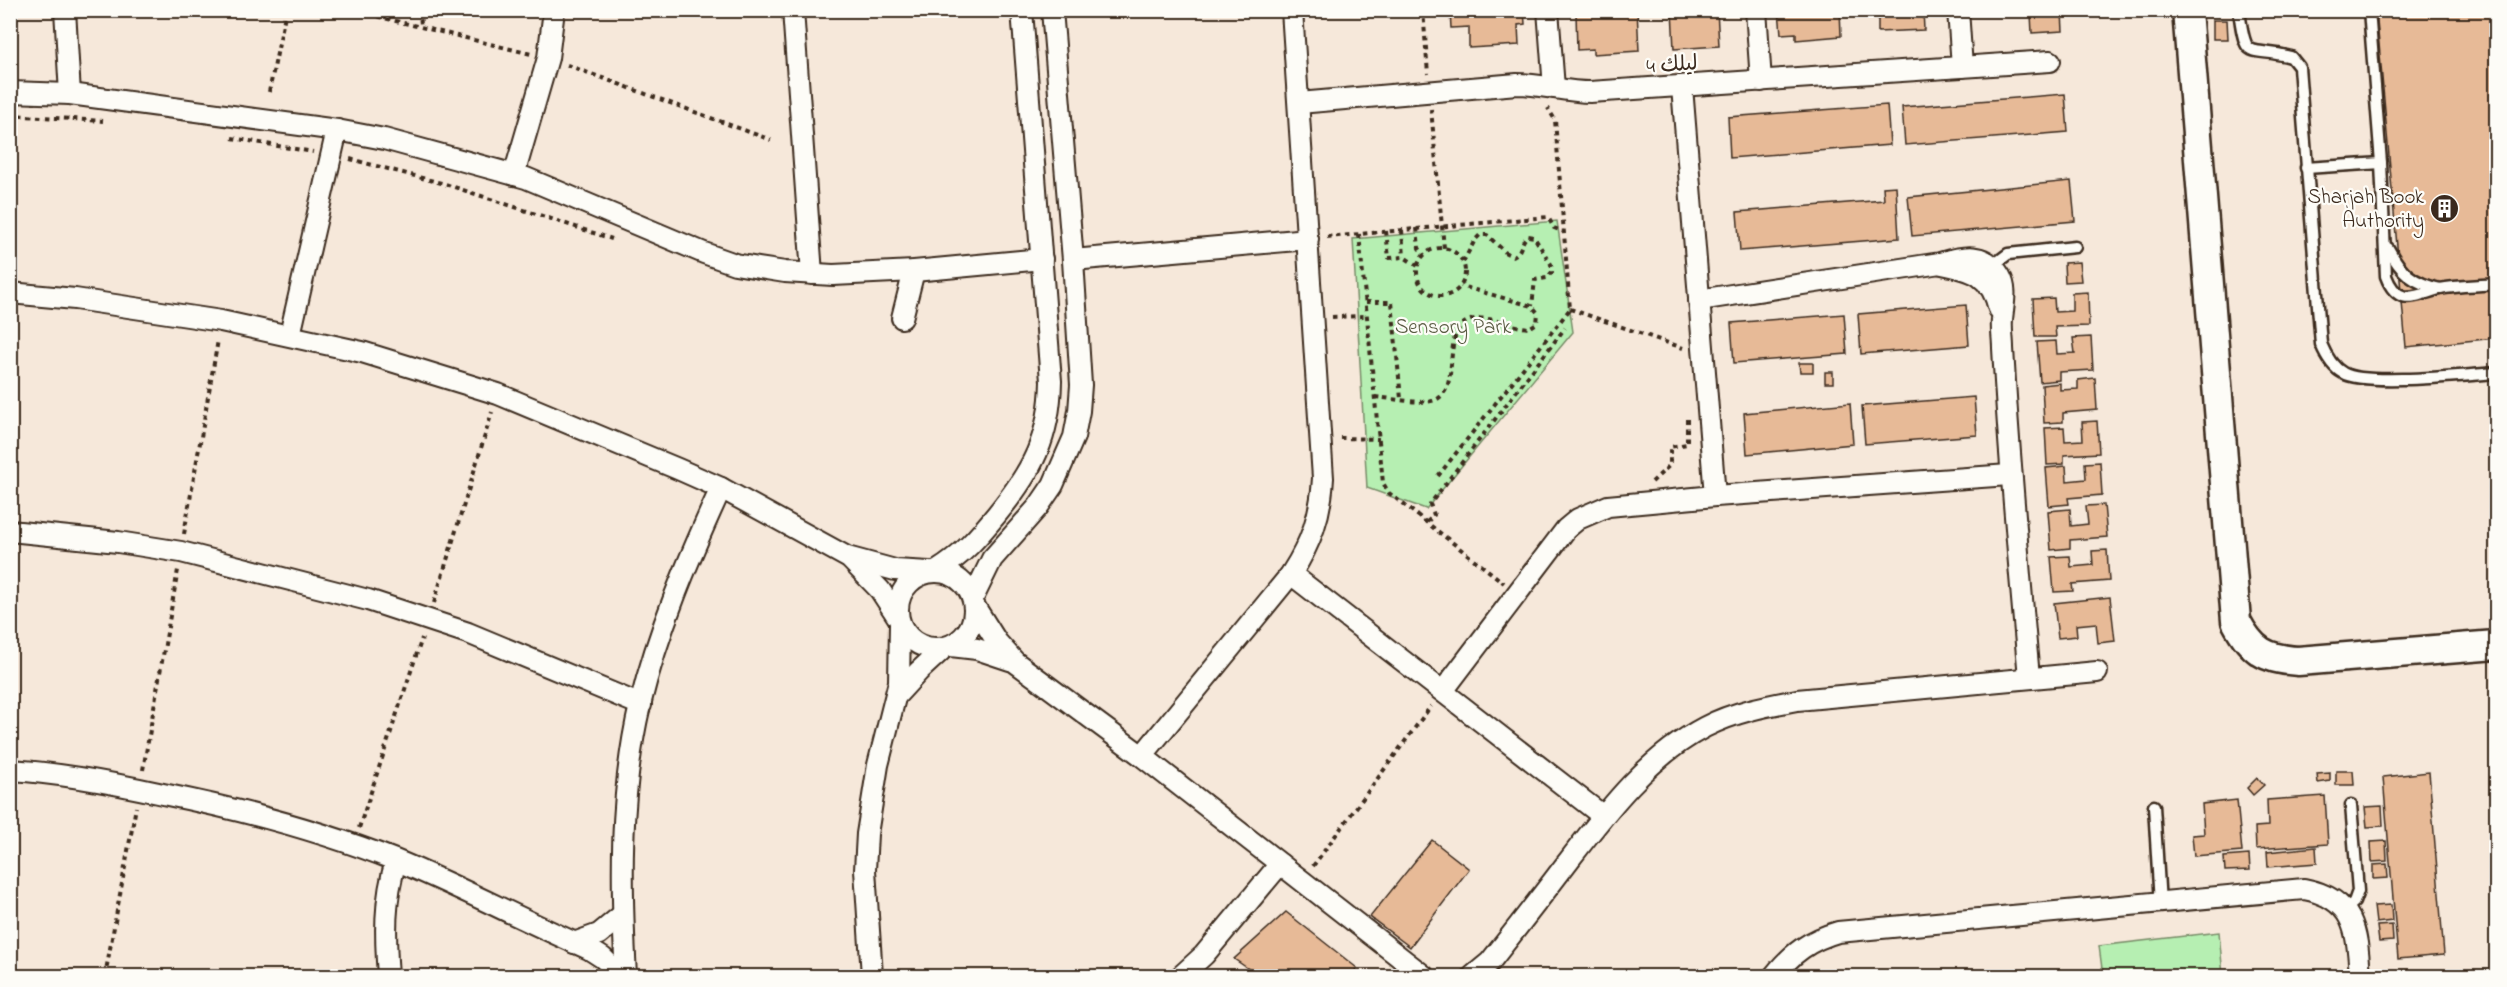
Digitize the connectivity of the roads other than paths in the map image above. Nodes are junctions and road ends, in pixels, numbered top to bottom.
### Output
1 (65, 10) edge
2 (554, 10) edge
3 (793, 10) edge
4 (1022, 10) edge
5 (1052, 10) edge
6 (1292, 10) edge
7 (1548, 10) edge
8 (1755, 10) edge
9 (1958, 10) edge
10 (2239, 10) edge
11 (2369, 10) edge
12 (2190, 11) edge
13 (2049, 61) dead end
14 (1962, 67) junction
15 (1761, 81) junction
16 (1682, 87) junction
17 (10, 93) edge
18 (70, 94) junction
19 (1550, 97) junction
20 (1299, 103) junction
21 (337, 130) junction
22 (2381, 163) junction
23 (2306, 168) junction
24 (514, 175) junction
25 (1068, 200) junction
26 (1036, 201) junction
27 (1308, 239) junction
28 (2386, 245) junction
29 (2075, 247) dead end
30 (1042, 259) junction
31 (1073, 260) junction
32 (1940, 263) junction
33 (1992, 266) junction
34 (914, 271) junction
35 (812, 274) junction
36 (2496, 284) edge
37 (2440, 289) junction
38 (10, 293) edge
39 (1699, 300) junction
40 (902, 318) dead end
41 (2002, 321) junction
42 (290, 335) junction
43 (2496, 374) edge
44 (2010, 475) junction
45 (721, 488) junction
46 (1715, 496) junction
47 (10, 531) edge
48 (847, 557) junction
49 (933, 572) junction
50 (1291, 574) junction
51 (974, 602) junction
52 (898, 620) junction
53 (2496, 645) edge
54 (947, 647) junction
55 (1016, 662) junction
56 (2097, 672) dead end
57 (2030, 677) junction
58 (1443, 691) junction
59 (896, 696) junction
60 (640, 705) junction
61 (1142, 756) junction
62 (10, 770) edge
63 (2351, 805) dead end
64 (2154, 806) dead end
65 (1603, 816) junction
66 (396, 861) junction
67 (1280, 864) junction
68 (2160, 904) junction
69 (2345, 910) junction
70 (622, 915) junction
71 (574, 943) junction
72 (1488, 969) edge
73 (1425, 974) edge
74 (388, 976) edge
75 (623, 976) edge
76 (872, 976) edge
77 (1180, 976) edge
78 (1473, 976) edge
79 (1774, 976) edge
80 (2360, 976) edge

1 - 18 street
2 - 24 street
3 - 35 street
4 - 26 street
5 - 25 street
6 - 20 street
7 - 19 street
8 - 15 street
9 - 14 street
10 - 23 lane
11 - 22 lane
12 - 53 street
13 - 14 street, ليلك 4
14 - 15 street, ليلك 4
15 - 16 street, ليلك 4
16 - 19 street, ليلك 4
16 - 39 street
17 - 18 street
18 - 21 street
19 - 20 street, ليلك 4
20 - 27 street
21 - 24 street
21 - 42 street
22 - 23 lane
22 - 28 lane
23 - 43 lane
24 - 35 street
25 - 26 street
25 - 31 street
26 - 30 street
27 - 31 street
27 - 50 street
28 - 37 lane
28 - 37 lane
29 - 33 lane
30 - 34 street
30 - 49 street
31 - 51 street
32 - 33 street
32 - 39 street
32 - 41 street
33 - 41 street
34 - 35 street
34 - 40 street
36 - 37 lane
38 - 42 street
39 - 46 street
41 - 44 street
42 - 45 street
44 - 46 street
44 - 57 street
45 - 48 street
45 - 60 street
46 - 58 street
47 - 60 street
48 - 49 street
48 - 52 street
49 - 51 street
49 - 52 street
50 - 58 street
50 - 61 street
51 - 54 street
51 - 55 street
52 - 54 street
52 - 59 street
54 - 55 street
54 - 59 street
55 - 61 street
56 - 57 street
57 - 65 street
58 - 65 street
59 - 76 street
60 - 70 street
61 - 67 street
62 - 66 street
63 - 69 lane
64 - 68 lane
65 - 72 street
66 - 71 street
66 - 74 street
67 - 73 street
67 - 77 street
68 - 69 street
68 - 79 street
69 - 80 street
70 - 71 street
70 - 75 street
71 - 75 street
72 - 78 street

